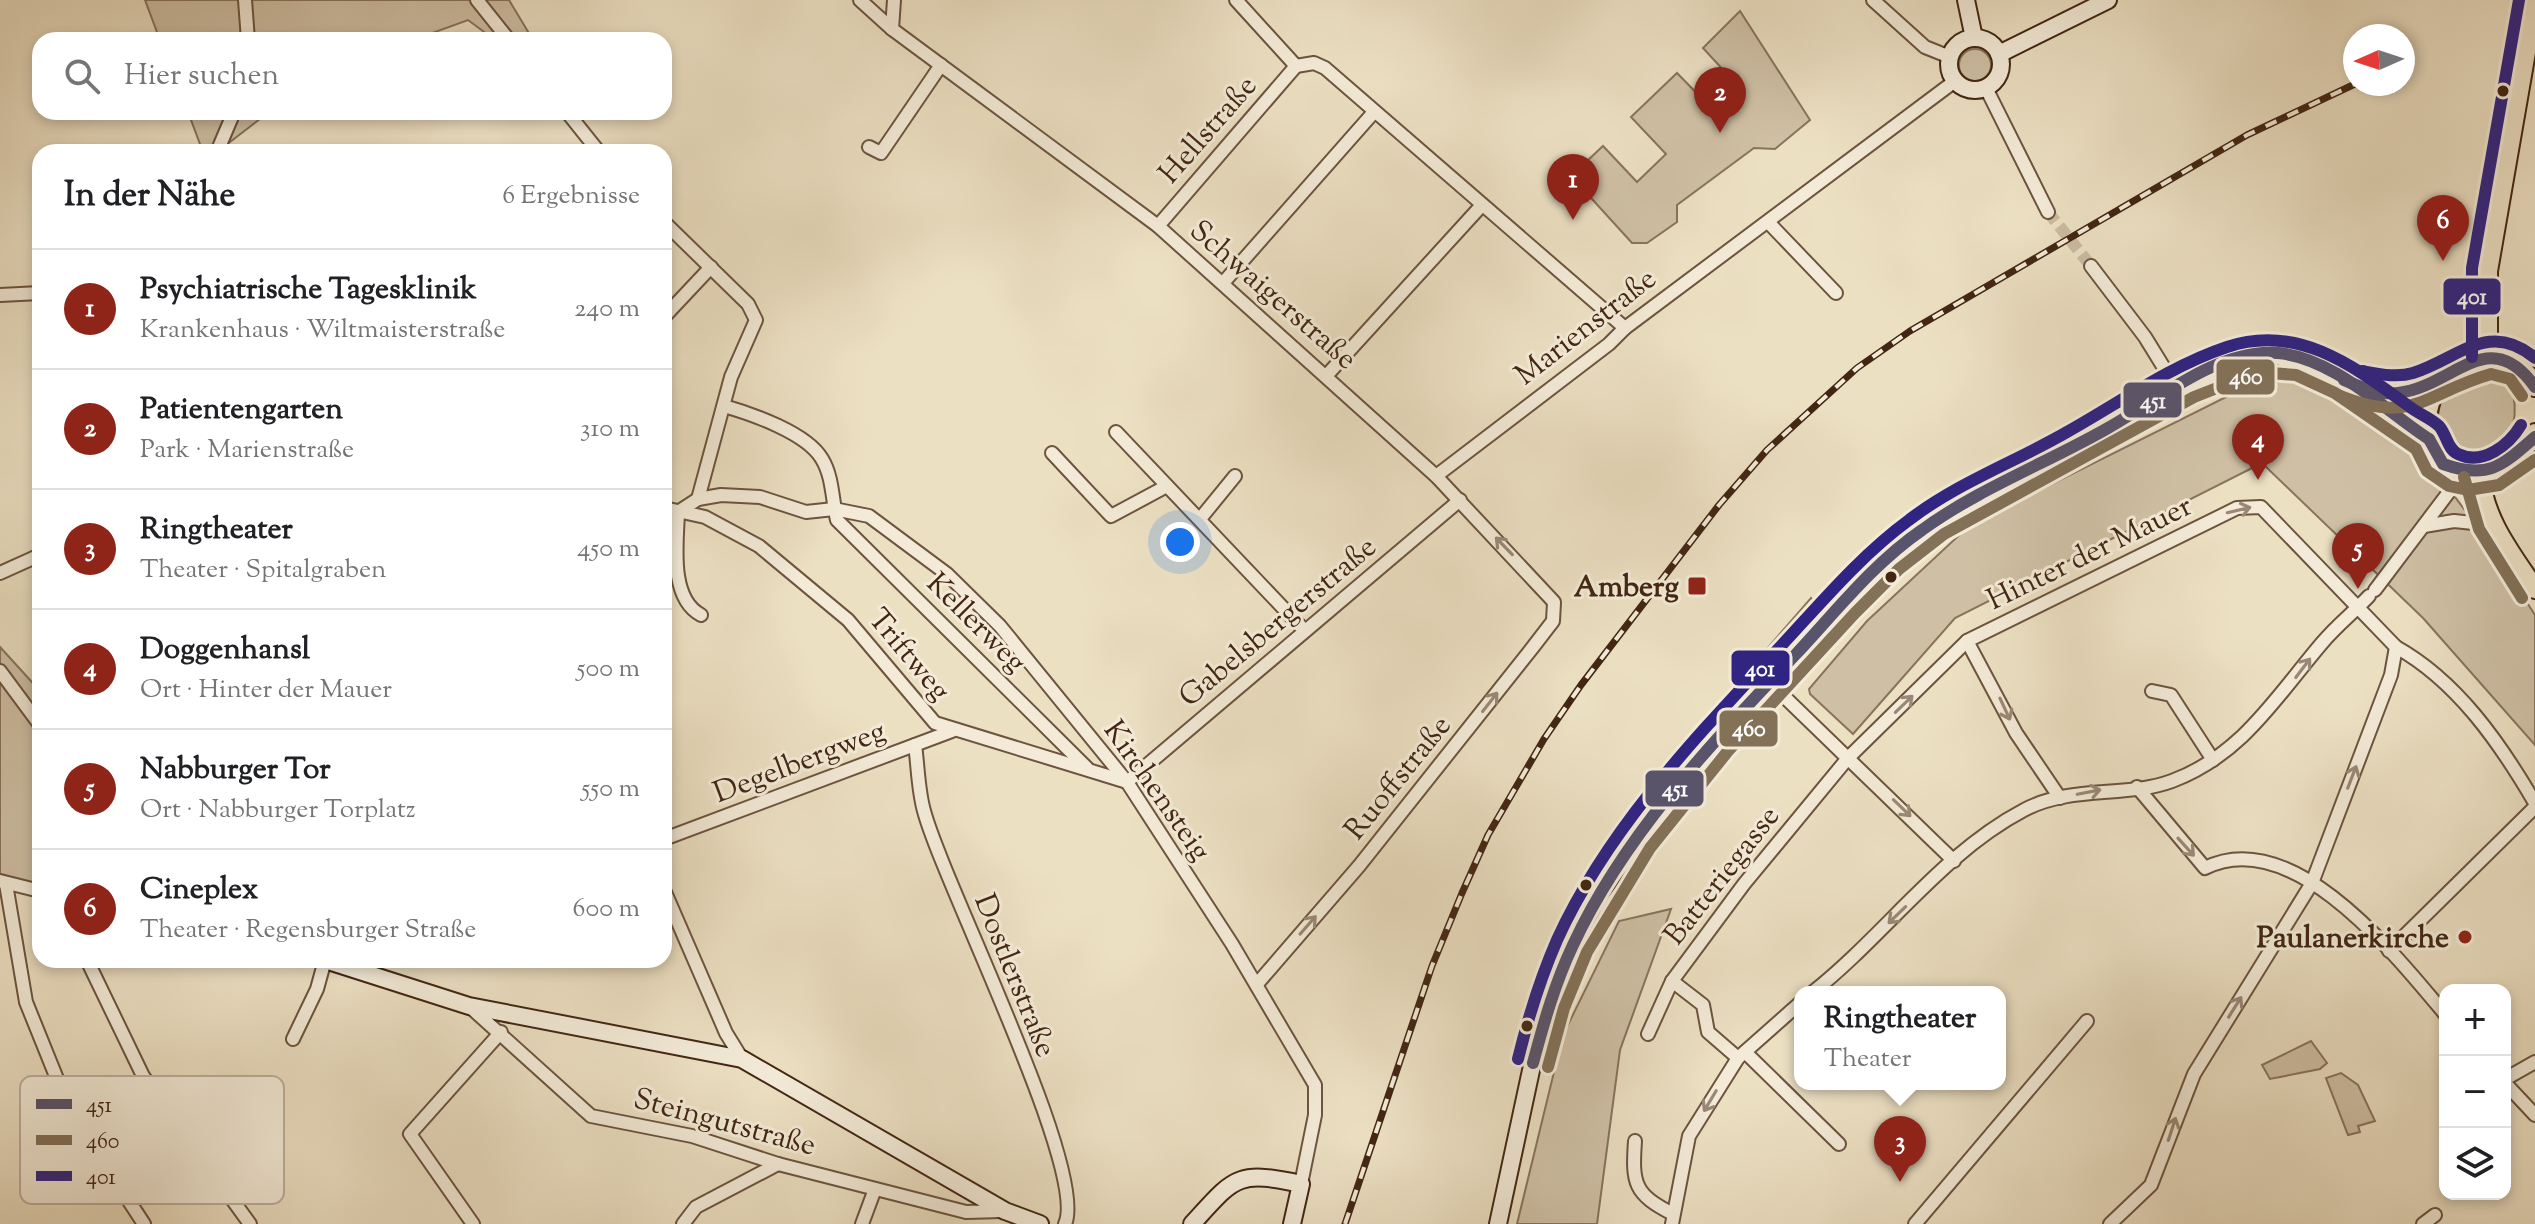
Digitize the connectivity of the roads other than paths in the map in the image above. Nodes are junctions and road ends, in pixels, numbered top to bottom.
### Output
1 (245, 0) edge
2 (477, 0) edge
3 (860, 0) edge
4 (894, 0) edge
5 (1236, 0) edge
6 (1873, 0) edge
7 (1966, 0) edge
8 (2108, 0) edge
9 (2535, 0) edge
10 (892, 29) junction
11 (247, 32) edge
12 (503, 32) edge
13 (1974, 38) junction
14 (1999, 54) junction
15 (1950, 57) junction
16 (941, 65) junction
17 (1296, 66) junction
18 (1955, 81) junction
19 (1986, 88) junction
20 (1374, 112) junction
21 (231, 120) edge
22 (573, 120) edge
23 (220, 144) edge
24 (593, 144) edge
25 (869, 147) dead end
26 (1482, 205) junction
27 (2048, 212) tunnel mouth
28 (1768, 222) junction
29 (1158, 226) junction
30 (672, 230) edge
31 (2091, 266) tunnel mouth
32 (711, 267) junction
33 (1223, 283) junction
34 (32, 293) edge
35 (1836, 293) dead end
36 (0, 295) edge
37 (672, 308) edge
38 (1625, 328) junction
39 (2488, 357) junction
40 (1327, 375) junction
41 (2443, 378) junction
42 (2360, 387) junction
43 (2535, 387) edge
44 (2177, 389) junction
45 (724, 406) junction
46 (1116, 432) dead end
47 (2534, 436) edge
48 (2429, 439) junction
49 (1052, 453) dead end
50 (2460, 472) junction
51 (2480, 475) junction
52 (1235, 476) dead end
53 (1436, 476) junction
54 (1165, 487) junction
55 (698, 499) junction
56 (1460, 500) junction
57 (834, 509) junction
58 (672, 510) edge
59 (678, 512) junction
60 (1200, 519) junction
61 (2493, 525) junction
62 (2424, 526) junction
63 (32, 559) edge
64 (0, 573) edge
65 (2535, 589) edge
66 (1547, 592) joint
67 (2357, 609) junction
68 (701, 615) dead end
69 (1305, 631) junction
70 (1967, 641) junction
71 (2396, 647) junction
72 (0, 671) edge
73 (1769, 682) junction
74 (2152, 691) dead end
75 (32, 714) edge
76 (952, 731) junction
77 (915, 745) junction
78 (1848, 758) junction
79 (2213, 760) junction
80 (1088, 769) junction
81 (1127, 782) junction
82 (2137, 787) junction
83 (2060, 798) junction
84 (2535, 805) edge
85 (672, 836) edge
86 (1954, 861) junction
87 (3, 882) edge
88 (2312, 883) junction
89 (32, 889) edge
90 (672, 908) edge
91 (2389, 951) junction
92 (91, 968) edge
93 (323, 968) edge
94 (350, 968) edge
95 (1672, 981) junction
96 (1257, 984) junction
97 (1819, 986) edge
98 (469, 1006) junction
99 (2439, 1007) edge
100 (1794, 1008) edge
101 (2087, 1021) dead end
102 (501, 1032) junction
103 (1648, 1034) dead end
104 (293, 1039) dead end
105 (1741, 1055) junction
106 (742, 1059) junction
107 (2535, 1062) edge
108 (56, 1076) edge
109 (143, 1076) edge
110 (2511, 1077) edge
111 (2511, 1088) edge
112 (2535, 1115) edge
113 (1635, 1141) dead end
114 (1839, 1144) dead end
115 (778, 1164) junction
116 (1301, 1184) junction
117 (875, 1189) junction
118 (131, 1204) edge
119 (236, 1204) edge
120 (1005, 1211) junction
121 (2435, 1215) dead end
122 (1672, 1219) edge
123 (144, 1224) edge
124 (250, 1224) edge
125 (473, 1224) edge
126 (683, 1224) edge
127 (862, 1224) edge
128 (1040, 1224) edge
129 (1065, 1224) edge
130 (1192, 1224) edge
131 (1292, 1224) edge
132 (1498, 1224) edge
133 (1915, 1224) edge
134 (2110, 1224) edge
135 (2423, 1224) edge

1 - 11 street
2 - 12 street
3 - 10 street, Schwaigerstraße
4 - 10 street
5 - 17 street
6 - 15 street
7 - 13 main road
8 - 14 main road
9 - 39 main road
10 - 16 street, Schwaigerstraße
13 - 14 main road
13 - 15 main road
14 - 19 main road
15 - 18 main road
16 - 25 street
16 - 29 street, Schwaigerstraße
17 - 20 street
17 - 29 street, Hellstraße
18 - 19 main road
18 - 28 street, Marienstraße
19 - 27 street
20 - 26 street
20 - 33 street
21 - 23 street
22 - 24 street
26 - 38 street
26 - 40 street
28 - 35 street
28 - 38 street, Marienstraße
29 - 33 street, Schwaigerstraße
30 - 32 street
31 - 44 street
32 - 37 street
32 - 45 street
33 - 40 street, Schwaigerstraße
34 - 36 street
38 - 53 street, Marienstraße
39 - 41 main road
39 - 43 main road
40 - 53 street, Schwaigerstraße
41 - 42 main road
41 - 48 main road
42 - 44 main road
42 - 48 main road
44 - 73 main road
45 - 55 street
45 - 57 street
46 - 54 street
47 - 51 main road
48 - 50 main road
49 - 54 street
50 - 51 main road
50 - 62 street
51 - 61 main road
52 - 60 street
53 - 56 street, Schwaigerstraße
54 - 60 street
55 - 57 street, Kirchensteig
55 - 59 street, Kirchensteig
66 -> 56 street, Schwaigerstraße
56 - 69 street, Gabelsbergerstraße
57 - 80 street, Kellerweg
57 - 81 street, Kirchensteig
58 - 59 street, Triftweg
59 - 68 street
59 - 76 street, Triftweg
60 - 69 street
61 - 62 street
61 - 65 main road
62 - 67 street
63 - 64 street
96 -> 66 street, Ruoffstraße
70 -> 67 street, Hinter der Mauer
67 - 71 street, Hinter der Mauer
79 -> 67 street
69 - 81 street, Gabelsbergerstraße
78 -> 70 street, Hinter der Mauer
70 -> 83 street
71 - 84 street, Hinter der Mauer
88 -> 71 street
72 - 75 street
73 - 78 street
73 - 132 main road
74 - 79 street
76 - 77 street, Degelbergweg
76 - 80 street, Triftweg
77 - 85 street, Degelbergweg
77 - 129 street, Dostlerstraße
78 -> 86 street
78 - 95 street, Batteriegasse
79 - 82 street
80 - 81 street, Triftweg
81 - 96 street, Kirchensteig
83 -> 82 street
82 -> 88 street
83 - 86 street
84 - 91 street
86 -> 97 street
87 - 89 street
87 - 108 street
88 - 91 street
134 -> 88 street
90 - 106 street
91 - 99 street
92 - 109 street
93 - 104 street, Steingutstraße
94 - 98 main road, Steingutstraße
95 - 103 street, Batteriegasse
95 - 105 street
96 - 116 street, Kirchensteig
98 - 102 street, Steingutstraße
98 - 106 main road, Steingutstraße
100 - 105 street
101 - 133 street
102 - 115 street, Steingutstraße
102 - 125 street
105 - 114 street
105 -> 122 street
106 - 120 main road, Steingutstraße
107 - 110 street
111 - 112 street
113 - 122 street
115 - 117 street, Steingutstraße
115 - 126 street
116 - 130 main road
116 - 131 main road
117 - 120 street, Steingutstraße
117 - 127 street
118 - 123 street
119 - 124 street
120 - 128 main road, Steingutstraße
121 - 135 street

